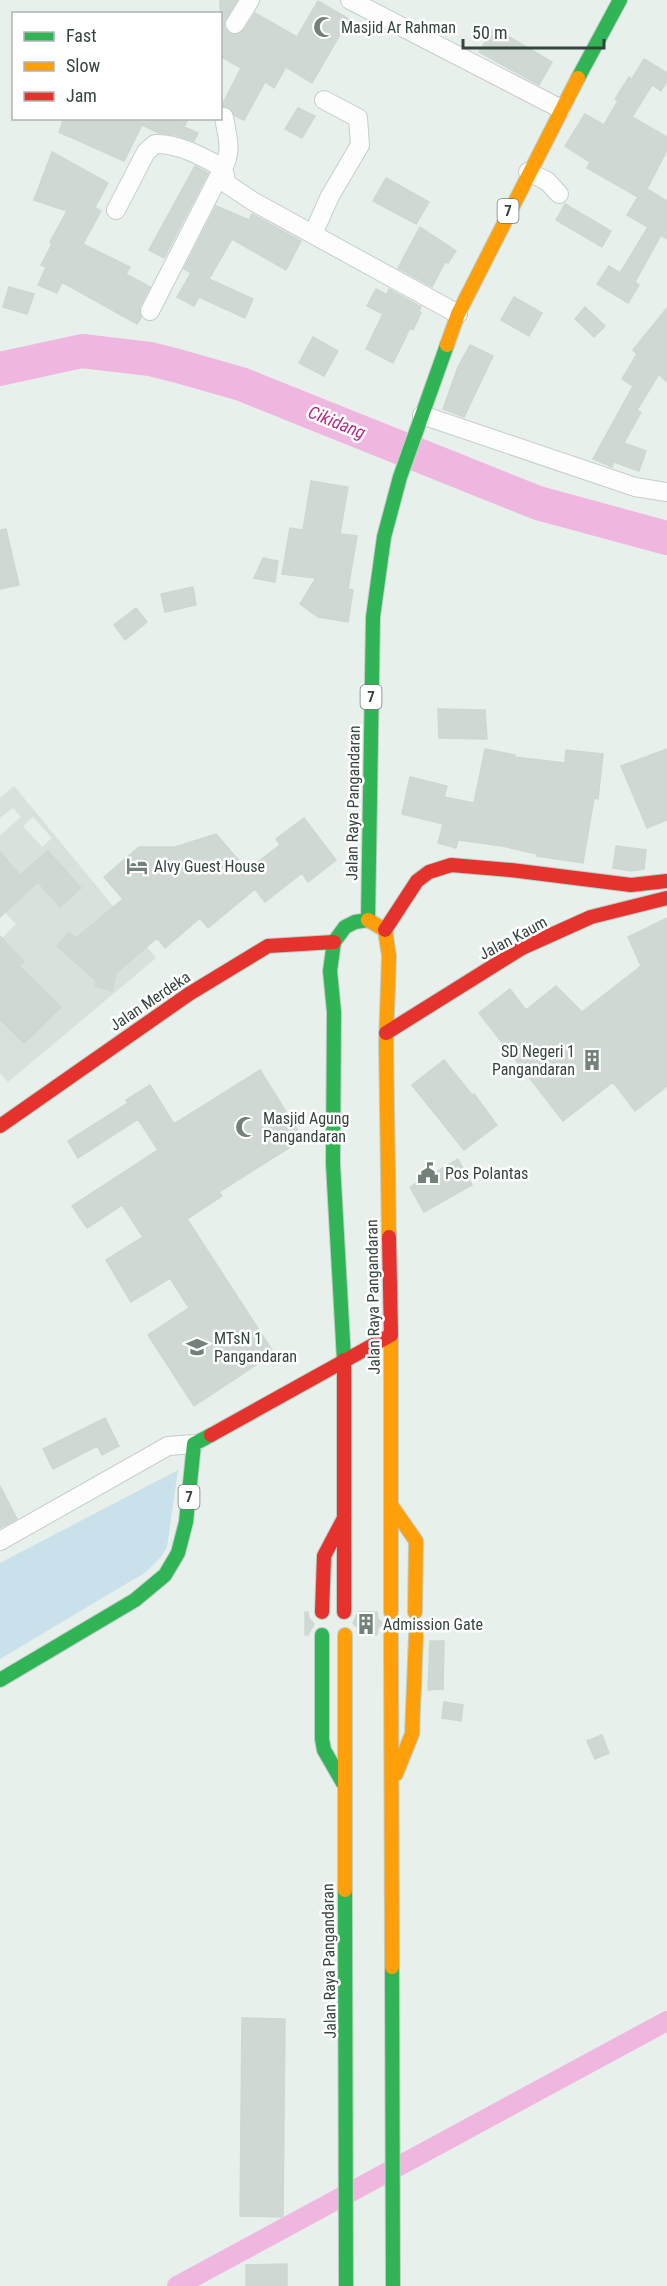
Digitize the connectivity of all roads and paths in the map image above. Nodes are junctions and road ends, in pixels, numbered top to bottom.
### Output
1 (250, 0) edge
2 (350, 0) edge
3 (620, 0) edge
4 (236, 24) dead end
5 (324, 100) dead end
6 (561, 109) junction
7 (224, 117) dead end
8 (223, 168) junction
9 (528, 172) junction
10 (559, 194) dead end
11 (116, 210) dead end
12 (313, 234) junction
13 (150, 311) dead end
14 (458, 314) junction
15 (419, 423) junction
16 (667, 492) edge
17 (667, 881) edge
18 (667, 898) edge
19 (368, 920) junction
20 (385, 930) junction
21 (334, 942) junction
22 (386, 1033) junction
23 (0, 1126) edge
24 (391, 1335) junction
25 (344, 1360) junction
26 (194, 1444) junction
27 (391, 1505) junction
28 (345, 1517) junction
29 (0, 1541) edge
30 (322, 1612) dead end
31 (344, 1612) dead end
32 (391, 1612) dead end
33 (415, 1612) dead end
34 (322, 1635) dead end
35 (345, 1635) dead end
36 (391, 1635) dead end
37 (416, 1635) dead end
38 (0, 1680) edge
39 (392, 1783) junction
40 (344, 1785) junction
41 (346, 2286) edge
42 (393, 2286) edge

1 - 4 street
2 - 6 street
3 - 6 main road, Jalan Raya Pangandaran / 7
5 - 12 street
6 - 9 main road, Jalan Raya Pangandaran / 7
7 - 8 street
8 - 11 street
8 - 12 street
8 - 13 street
9 - 10 street
9 - 14 main road, Jalan Raya Pangandaran / 7
12 - 14 street
14 - 15 main road, Jalan Raya Pangandaran / 7
15 - 16 street
15 - 19 main road, Jalan Raya Pangandaran / 7
17 - 20 main road
18 - 22 main road, Jalan Kaum
19 - 20 main road
19 - 21 main road
20 - 22 main road, Jalan Raya Pangandaran
21 - 23 main road, Jalan Merdeka
21 - 25 main road, Jalan Raya Pangandaran
22 - 24 main road, Jalan Raya Pangandaran
24 - 25 main road
24 - 27 main road, Jalan Raya Pangandaran
25 - 26 main road
25 - 28 main road, Jalan Raya Pangandaran
26 - 29 street
26 - 38 main road, 7
27 - 32 main road, Jalan Raya Pangandaran
27 - 33 main road
28 - 30 main road
28 - 31 main road, Jalan Raya Pangandaran
34 - 40 main road
35 - 40 main road, Jalan Raya Pangandaran
36 - 39 main road
37 - 39 main road
39 - 42 main road
40 - 41 main road, Jalan Raya Pangandaran

